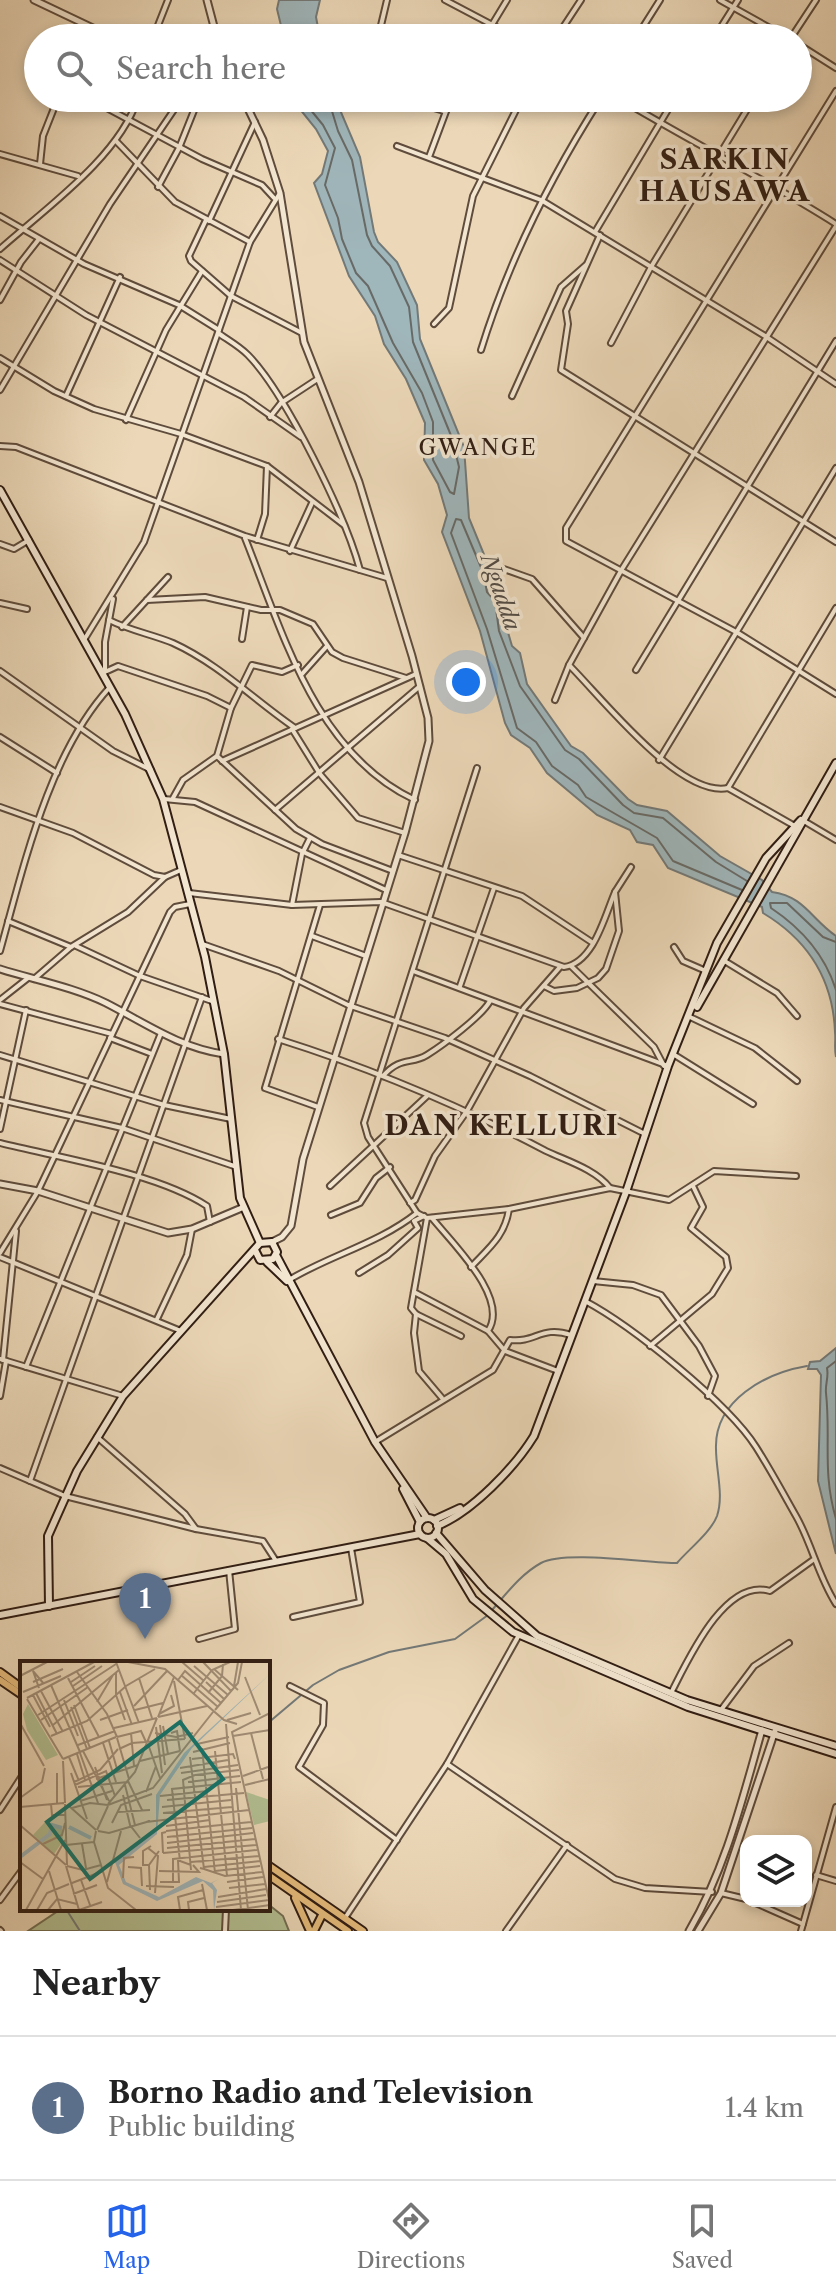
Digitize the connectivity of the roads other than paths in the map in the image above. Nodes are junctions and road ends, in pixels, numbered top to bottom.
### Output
1 (34, 0) edge
2 (168, 0) edge
3 (207, 0) edge
4 (387, 0) edge
5 (445, 0) edge
6 (507, 0) edge
7 (581, 0) edge
8 (660, 0) edge
9 (720, 0) edge
10 (738, 0) edge
11 (816, 0) edge
12 (733, 8) junction
13 (83, 24) edge
14 (159, 24) edge
15 (213, 24) edge
16 (381, 24) edge
17 (493, 24) joint
18 (565, 24) edge
19 (645, 24) edge
20 (723, 24) edge
21 (763, 24) edge
22 (800, 24) edge
23 (812, 53) edge
24 (836, 68) edge
25 (836, 91) edge
26 (52, 112) edge
27 (117, 112) edge
28 (133, 112) edge
29 (173, 112) edge
30 (193, 112) edge
31 (250, 112) edge
32 (444, 112) edge
33 (515, 112) edge
34 (593, 112) edge
35 (642, 112) edge
36 (666, 112) edge
37 (745, 112) edge
38 (131, 119) junction
39 (255, 121) junction
40 (659, 122) junction
41 (158, 136) junction
42 (116, 141) junction
43 (397, 146) dead end
44 (179, 148) junction
45 (0, 154) edge
46 (429, 157) junction
47 (718, 157) junction
48 (40, 164) junction
49 (136, 166) junction
50 (230, 172) junction
51 (79, 176) junction
52 (481, 177) junction
53 (777, 186) junction
54 (158, 187) junction
55 (280, 193) junction
56 (275, 200) junction
57 (541, 200) junction
58 (0, 216) edge
59 (207, 220) junction
60 (836, 225) edge
61 (22, 227) junction
62 (597, 233) junction
63 (39, 239) junction
64 (250, 242) junction
65 (0, 249) edge
66 (0, 260) edge
67 (77, 260) junction
68 (589, 261) junction
69 (651, 267) junction
70 (17, 270) junction
71 (202, 271) junction
72 (120, 277) junction
73 (56, 295) junction
74 (231, 296) junction
75 (0, 300) edge
76 (706, 303) junction
77 (179, 305) junction
78 (100, 322) junction
79 (434, 324) dead end
80 (219, 332) junction
81 (302, 333) junction
82 (765, 336) junction
83 (836, 341) edge
84 (611, 343) dead end
85 (155, 350) junction
86 (481, 350) dead end
87 (0, 358) edge
88 (14, 368) junction
89 (816, 372) junction
90 (203, 374) junction
91 (316, 380) junction
92 (836, 384) edge
93 (0, 390) edge
94 (66, 396) junction
95 (512, 396) dead end
96 (281, 403) junction
97 (270, 417) junction
98 (635, 417) junction
99 (126, 420) junction
100 (181, 434) junction
101 (301, 437) junction
102 (0, 446) edge
103 (692, 454) junction
104 (267, 466) junction
105 (836, 468) edge
106 (748, 488) junction
107 (0, 490) edge
108 (312, 502) junction
109 (158, 504) junction
110 (803, 522) junction
111 (344, 525) junction
112 (245, 536) junction
113 (29, 540) junction
114 (257, 540) junction
115 (836, 542) edge
116 (0, 544) edge
117 (290, 551) junction
118 (501, 568) dead end
119 (622, 569) junction
120 (360, 570) junction
121 (168, 577) dead end
122 (387, 578) junction
123 (114, 596) junction
124 (147, 600) junction
125 (677, 600) junction
126 (0, 603) edge
127 (247, 607) junction
128 (836, 608) edge
129 (27, 609) dead end
130 (275, 611) junction
131 (109, 620) junction
132 (122, 627) junction
133 (738, 633) junction
134 (584, 638) junction
135 (242, 639) dead end
136 (84, 640) junction
137 (327, 645) junction
138 (298, 665) junction
139 (569, 665) junction
140 (636, 670) dead end
141 (0, 671) edge
142 (797, 671) junction
143 (105, 672) junction
144 (302, 674) junction
145 (416, 674) junction
146 (406, 678) junction
147 (242, 685) junction
148 (110, 686) junction
149 (420, 686) junction
150 (836, 694) edge
151 (555, 700) dead end
152 (231, 708) junction
153 (323, 717) junction
154 (79, 727) junction
155 (294, 728) junction
156 (0, 737) edge
157 (349, 751) junction
158 (217, 756) junction
159 (659, 760) junction
160 (222, 761) junction
161 (836, 763) edge
162 (477, 768) dead end
163 (153, 771) junction
164 (57, 773) junction
165 (320, 774) junction
166 (728, 788) junction
167 (163, 799) junction
168 (173, 799) junction
169 (415, 800) junction
170 (1, 807) edge
171 (275, 810) junction
172 (0, 816) edge
173 (41, 819) junction
174 (801, 820) junction
175 (793, 825) junction
176 (405, 833) junction
177 (310, 838) junction
178 (836, 840) edge
179 (302, 854) junction
180 (398, 855) junction
181 (631, 867) dead end
182 (443, 868) junction
183 (181, 870) junction
184 (393, 871) junction
185 (165, 877) junction
186 (494, 888) junction
187 (386, 890) junction
188 (187, 892) junction
189 (615, 892) junction
190 (381, 902) junction
191 (190, 904) junction
192 (292, 905) junction
193 (320, 905) junction
194 (0, 916) edge
195 (427, 919) junction
196 (9, 920) junction
197 (311, 935) junction
198 (477, 937) junction
199 (593, 943) junction
200 (202, 944) junction
201 (73, 946) junction
202 (674, 947) dead end
203 (0, 951) edge
204 (366, 956) junction
205 (723, 960) junction
206 (571, 966) junction
207 (560, 967) junction
208 (0, 969) edge
209 (413, 971) junction
210 (706, 971) junction
211 (140, 976) junction
212 (31, 978) junction
213 (298, 981) junction
214 (589, 984) junction
215 (460, 986) junction
216 (544, 986) junction
217 (202, 997) junction
218 (490, 1001) junction
219 (0, 1002) edge
220 (214, 1002) junction
221 (348, 1005) junction
222 (26, 1010) junction
223 (521, 1012) junction
224 (124, 1014) junction
225 (797, 1016) dead end
226 (690, 1017) junction
227 (398, 1022) junction
228 (161, 1033) junction
229 (111, 1036) junction
230 (445, 1038) junction
231 (278, 1039) junction
232 (185, 1044) junction
233 (152, 1054) junction
234 (224, 1054) junction
235 (673, 1054) junction
236 (0, 1055) edge
237 (333, 1056) junction
238 (14, 1058) junction
239 (496, 1061) junction
240 (666, 1066) junction
241 (381, 1076) junction
242 (90, 1080) junction
243 (797, 1081) dead end
244 (135, 1096) junction
245 (427, 1096) junction
246 (3, 1100) edge
247 (753, 1104) dead end
248 (164, 1105) junction
249 (318, 1107) junction
250 (467, 1111) junction
251 (73, 1116) junction
252 (233, 1119) junction
253 (122, 1128) junction
254 (0, 1129) edge
255 (645, 1134) junction
256 (153, 1138) junction
257 (0, 1143) edge
258 (373, 1143) junction
259 (54, 1157) junction
260 (237, 1167) junction
261 (390, 1167) junction
262 (105, 1169) junction
263 (796, 1176) dead end
264 (138, 1178) junction
265 (0, 1184) edge
266 (692, 1184) junction
267 (330, 1186) dead end
268 (610, 1188) junction
269 (38, 1191) junction
270 (626, 1192) junction
271 (410, 1203) junction
272 (244, 1207) junction
273 (89, 1208) junction
274 (509, 1209) junction
275 (417, 1213) junction
276 (331, 1215) dead end
277 (428, 1217) junction
278 (125, 1220) junction
279 (210, 1222) junction
280 (16, 1229) junction
281 (192, 1229) junction
282 (272, 1242) junction
283 (260, 1243) junction
284 (255, 1250) junction
285 (0, 1255) edge
286 (276, 1255) junction
287 (13, 1260) junction
288 (267, 1262) junction
289 (471, 1267) junction
290 (359, 1273) dead end
291 (60, 1279) junction
292 (593, 1281) junction
293 (288, 1282) junction
294 (414, 1292) junction
295 (97, 1294) junction
296 (585, 1301) junction
297 (416, 1314) junction
298 (679, 1318) junction
299 (157, 1319) junction
300 (181, 1331) junction
301 (488, 1331) junction
302 (572, 1335) junction
303 (461, 1336) dead end
304 (650, 1346) junction
305 (505, 1351) junction
306 (3, 1360) edge
307 (26, 1367) junction
308 (559, 1371) junction
309 (66, 1378) junction
310 (0, 1396) edge
311 (123, 1396) junction
312 (708, 1397) junction
313 (442, 1398) junction
314 (97, 1437) junction
315 (375, 1442) junction
316 (0, 1468) edge
317 (399, 1478) junction
318 (30, 1481) junction
319 (65, 1496) junction
320 (434, 1524) junction
321 (196, 1529) junction
322 (421, 1531) junction
323 (350, 1546) junction
324 (813, 1560) junction
325 (276, 1561) junction
326 (229, 1570) junction
327 (836, 1604) edge
328 (49, 1606) junction
329 (0, 1615) edge
330 (293, 1617) dead end
331 (519, 1635) junction
332 (199, 1639) dead end
333 (789, 1643) dead end
334 (0, 1672) edge
335 (0, 1680) edge
336 (290, 1686) dead end
337 (20, 1687) edge
338 (671, 1693) junction
339 (20, 1694) edge
340 (719, 1712) junction
341 (763, 1728) junction
342 (774, 1731) junction
343 (836, 1746) edge
344 (836, 1754) edge
345 (447, 1764) junction
346 (20, 1779) edge
347 (836, 1807) edge
348 (0, 1810) edge
349 (397, 1840) junction
350 (568, 1844) junction
351 (270, 1866) edge
352 (20, 1873) edge
353 (816, 1875) junction
354 (270, 1877) edge
355 (836, 1881) edge
356 (712, 1892) junction
357 (721, 1893) junction
358 (293, 1895) junction
359 (740, 1898) edge
360 (0, 1900) edge
361 (764, 1907) edge
362 (226, 1911) edge
363 (322, 1915) junction
364 (345, 1918) junction
365 (803, 1924) junction
366 (225, 1931) edge
367 (312, 1931) edge
368 (348, 1931) edge
369 (363, 1931) edge
370 (506, 1931) edge
371 (689, 1931) edge
372 (698, 1931) edge
373 (801, 1931) edge

1 - 13 street
2 - 14 street
3 - 15 street
4 - 16 street
5 - 17 street
6 - 17 street
7 - 18 street
8 - 19 street
9 - 12 street
10 - 12 street
11 - 22 street
12 - 20 street
12 - 21 street
23 - 24 street
25 - 53 street
26 - 48 street
27 - 38 street
28 - 38 street
29 - 41 street
30 - 44 street
31 - 39 street
32 - 46 street
33 - 52 street
34 - 57 street
35 - 40 street
36 - 40 street
37 - 47 street
38 - 41 street
38 - 42 street
39 - 50 street
39 - 55 street
40 - 47 street
40 - 62 street
41 - 44 street
41 - 49 street
42 - 49 street
42 - 51 street
43 - 46 street
44 - 50 street
44 - 54 street
45 - 48 street
46 - 52 street
47 - 53 street
47 - 69 street
48 - 51 street
49 - 54 street
49 - 67 street
50 - 56 street
50 - 59 street
51 - 61 street
52 - 57 street
52 - 79 street
53 - 60 street
53 - 76 street
54 - 59 street
55 - 56 street
55 - 81 street
56 - 64 street
57 - 62 street
57 - 86 street
58 - 61 street
59 - 64 street
59 - 71 street
60 - 82 street
61 - 63 street
61 - 65 street
62 - 68 street
62 - 69 street
63 - 67 street
63 - 70 street
64 - 74 street
66 - 70 street
67 - 72 street
67 - 73 street
68 - 95 street
68 - 98 street
69 - 76 street
69 - 84 street
70 - 73 street
70 - 75 street
71 - 74 street
71 - 77 street
72 - 77 street
72 - 78 street
73 - 78 street
73 - 88 street
74 - 80 street
74 - 81 street
76 - 82 street
76 - 98 street
77 - 80 street
77 - 85 street
78 - 85 street
78 - 94 street
80 - 90 street
80 - 96 street
81 - 91 street
82 - 89 street
82 - 103 street
83 - 89 street
85 - 90 street
85 - 99 street
87 - 88 street
88 - 93 street
88 - 94 street
89 - 92 street
89 - 106 street
90 - 97 street
90 - 100 street
91 - 96 street
91 - 122 street
94 - 99 street
96 - 97 street
96 - 101 street
97 - 101 street
98 - 103 street
98 - 119 street
99 - 100 street
100 - 104 street
100 - 109 street
101 - 111 street
102 - 109 street
103 - 106 street
103 - 119 street
104 - 108 street
104 - 114 street
105 - 110 street
106 - 110 street
106 - 125 street
107 - 113 main road
108 - 111 street
108 - 117 street
109 - 112 street
109 - 123 street
110 - 115 street
110 - 133 street
111 - 120 street
112 - 114 street
112 - 130 street
113 - 116 street
113 - 136 main road
114 - 117 street
117 - 120 street
118 - 134 street
119 - 125 street
119 - 134 street
120 - 122 street
121 - 124 street
122 - 145 street
123 - 131 street
123 - 136 street
124 - 127 street
124 - 132 street
125 - 133 street
125 - 140 street
126 - 129 street
127 - 130 street
127 - 135 street
128 - 142 street
130 - 137 street
130 - 138 street
131 - 132 street
131 - 143 street
132 - 147 street
133 - 142 street
133 - 159 street
134 - 139 street
136 - 143 main road
137 - 144 street
137 - 146 street
138 - 144 street
138 - 147 street
139 - 151 street
139 - 159 street
141 - 154 street
142 - 150 street
142 - 166 street
143 - 148 main road
143 - 152 street
144 - 153 street
145 - 146 street
145 - 149 street
146 - 153 street
147 - 152 street
147 - 155 street
148 - 154 street
148 - 163 main road
149 - 157 street
149 - 169 street
152 - 158 street
153 - 155 street
153 - 157 street
154 - 163 street
154 - 164 street
155 - 160 street
155 - 165 street
156 - 164 street
157 - 165 street
157 - 169 street
158 - 160 street
158 - 168 street
159 - 166 street
160 - 171 street
161 - 174 main road
162 - 182 street
163 - 167 main road
164 - 173 street
165 - 171 street
165 - 176 street
166 - 175 street
167 - 168 street
167 - 183 main road
168 - 179 street
169 - 176 street
170 - 172 street
170 - 173 street
171 - 177 street
173 - 185 street
173 - 196 street
174 - 175 main road
174 - 178 street
174 - 205 main road
175 - 210 main road
176 - 180 street
177 - 179 street
177 - 184 street
179 - 187 street
179 - 192 street
180 - 182 street
180 - 184 street
181 - 189 street
182 - 186 street
182 - 195 street
183 - 185 street
183 - 188 main road
184 - 187 street
185 - 201 street
186 - 198 street
186 - 199 street
187 - 190 street
188 - 191 main road
188 - 192 street
189 - 199 street
189 - 214 street
190 - 193 street
190 - 195 street
190 - 204 street
191 - 200 main road
191 - 211 street
192 - 193 street
193 - 197 street
194 - 196 street
195 - 198 street
195 - 209 street
196 - 201 street
196 - 203 street
197 - 204 street
197 - 213 street
198 - 207 street
198 - 215 street
199 - 206 street
200 - 213 street
200 - 220 main road
201 - 211 street
201 - 212 street
202 - 210 street
204 - 221 street
205 - 225 street
205 - 226 main road
206 - 207 street
206 - 214 street
207 - 216 street
208 - 212 street
209 - 215 street
209 - 227 street
210 - 226 main road
211 - 217 street
211 - 224 street
212 - 219 street
212 - 224 street
213 - 221 street
213 - 231 street
214 - 216 street
214 - 240 street
215 - 218 street
216 - 223 street
217 - 220 street
217 - 232 street
218 - 223 street
218 - 230 street
219 - 222 street
220 - 234 main road
221 - 227 street
221 - 237 street
222 - 229 street
222 - 238 street
223 - 239 street
223 - 240 street
224 - 228 street
224 - 229 street
226 - 235 main road
226 - 243 street
227 - 230 street
227 - 241 street
228 - 232 street
228 - 233 street
229 - 233 street
229 - 242 street
230 - 239 street
230 - 241 street
231 - 237 street
231 - 249 street
232 - 234 street
232 - 248 street
233 - 244 street
234 - 252 main road
235 - 240 main road
235 - 247 street
236 - 238 street
237 - 241 street
237 - 249 street
238 - 242 street
238 - 246 street
239 - 250 street
239 - 255 street
240 - 255 main road
241 - 245 street
241 - 258 street
242 - 244 street
242 - 251 street
244 - 248 street
244 - 253 street
245 - 250 street
245 - 258 street
246 - 251 street
246 - 254 street
248 - 252 street
248 - 256 street
249 - 282 street
250 - 268 street
250 - 271 street
251 - 253 street
251 - 259 street
252 - 260 main road
253 - 256 street
253 - 262 street
255 - 270 main road
256 - 260 street
256 - 264 street
257 - 259 street
258 - 261 street
258 - 267 street
259 - 262 street
259 - 269 street
260 - 272 main road
261 - 271 street
261 - 276 street
262 - 264 street
262 - 273 street
263 - 266 street
264 - 278 street
264 - 279 street
265 - 269 street
266 - 270 street
266 - 298 street
268 - 270 street
268 - 274 street
269 - 273 street
269 - 280 street
270 - 292 main road
271 - 275 street
272 - 279 street
272 - 283 main road
273 - 278 street
273 - 291 street
274 - 277 street
274 - 289 street
275 - 277 street
275 - 293 street
277 - 289 street
277 - 290 street
277 - 294 street
278 - 281 street
278 - 295 street
279 - 281 street
280 - 285 street
280 - 287 street
281 - 299 street
282 - 283 main road
282 - 286 main road
283 - 284 main road
284 - 288 main road
284 - 300 main road
285 - 287 street
286 - 288 main road
286 - 293 main road
287 - 291 street
287 - 306 street
288 - 293 main road
289 - 301 street
291 - 295 street
291 - 307 street
292 - 296 main road
292 - 298 street
293 - 315 main road
294 - 297 street
294 - 301 street
295 - 299 street
295 - 309 street
296 - 302 main road
296 - 304 street
297 - 303 street
297 - 313 street
298 - 304 street
298 - 312 street
299 - 300 street
300 - 311 main road
301 - 305 street
302 - 305 street
302 - 308 main road
304 - 312 street
305 - 308 street
305 - 313 street
306 - 307 street
306 - 310 street
307 - 309 street
308 - 320 main road
309 - 311 street
309 - 318 street
311 - 314 main road
312 - 324 street
313 - 315 street
314 - 319 main road
314 - 321 street
315 - 317 main road
316 - 318 street
317 - 320 main road
317 - 322 main road
318 - 319 street
319 - 321 street
319 - 328 main road
320 - 322 main road
320 - 322 main road
320 - 338 main road
321 - 325 street
322 - 323 main road
322 - 331 main road
323 - 325 main road
323 - 330 street
324 - 327 street
324 - 338 street
325 - 326 main road
326 - 328 main road
326 - 332 street
328 - 329 main road
331 - 341 main road
331 - 345 street
333 - 340 street
334 - 337 main road
335 - 339 main road
336 - 349 street
338 - 340 main road
340 - 341 main road
341 - 342 main road
341 - 356 street
342 - 343 main road
342 - 344 main road
342 - 357 street
345 - 349 street
345 - 350 street
346 - 348 street
347 - 353 street
349 - 364 street
350 - 356 street
350 - 370 street
351 - 364 main road
352 - 360 street
353 - 355 street
353 - 365 street
354 - 358 main road
356 - 371 street
357 - 359 street
357 - 372 street
358 - 363 main road
358 - 367 main road
361 - 365 street
362 - 366 street
363 - 367 main road
363 - 368 main road
364 - 369 main road
365 - 373 street

